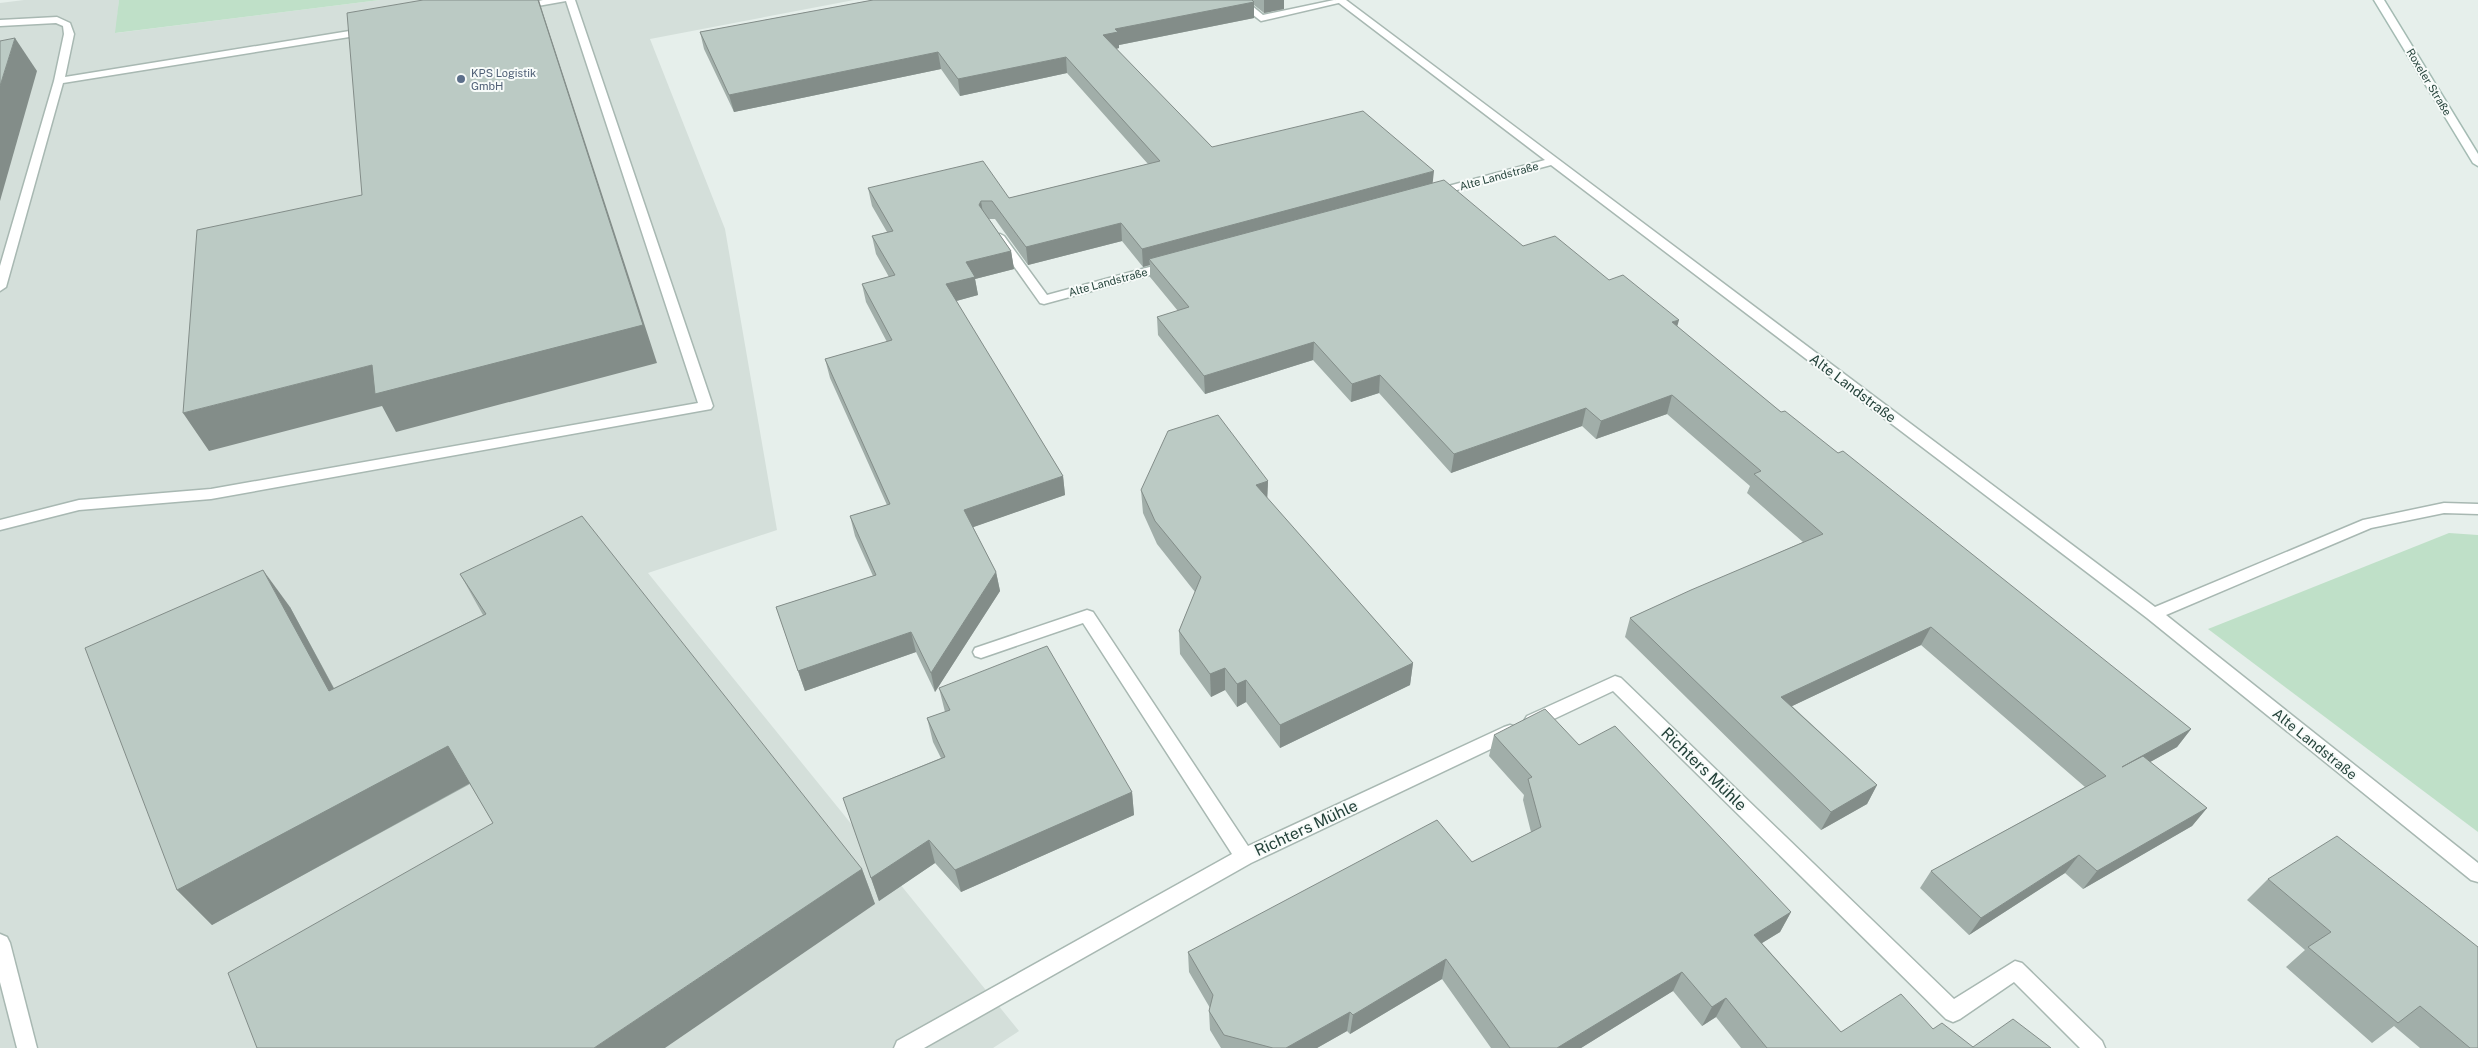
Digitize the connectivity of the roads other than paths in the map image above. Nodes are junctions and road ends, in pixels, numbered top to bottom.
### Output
1 (562, 0) edge
2 (570, 0) edge
3 (1239, 0) edge
4 (2379, 0) edge
5 (1341, 1) edge
6 (513, 8) edge
7 (0, 24) edge
8 (374, 30) edge
9 (59, 80) junction
10 (1554, 161) junction
11 (2478, 163) edge
12 (1419, 198) edge
13 (995, 230) edge
14 (1179, 263) edge
15 (0, 287) edge
16 (2478, 509) edge
17 (0, 525) edge
18 (2153, 614) junction
19 (981, 652) dead end
20 (1244, 857) junction
21 (2478, 874) edge
22 (0, 943) edge
23 (27, 1048) edge
24 (904, 1048) edge
25 (2095, 1048) edge

1 - 6 street
2 - 17 street
3 - 5 street
4 - 11 street, Roxeler Straße
5 - 10 street, Alte Landstraße
7 - 9 street
8 - 9 street
9 - 15 street
10 - 12 street, Alte Landstraße
10 - 18 street, Alte Landstraße
13 - 14 street, Alte Landstraße
16 - 18 street
18 - 21 street, Alte Landstraße
19 - 20 street, Richters Mühle
20 - 24 street, Richters Mühle
20 - 25 street, Richters Mühle
22 - 23 street

